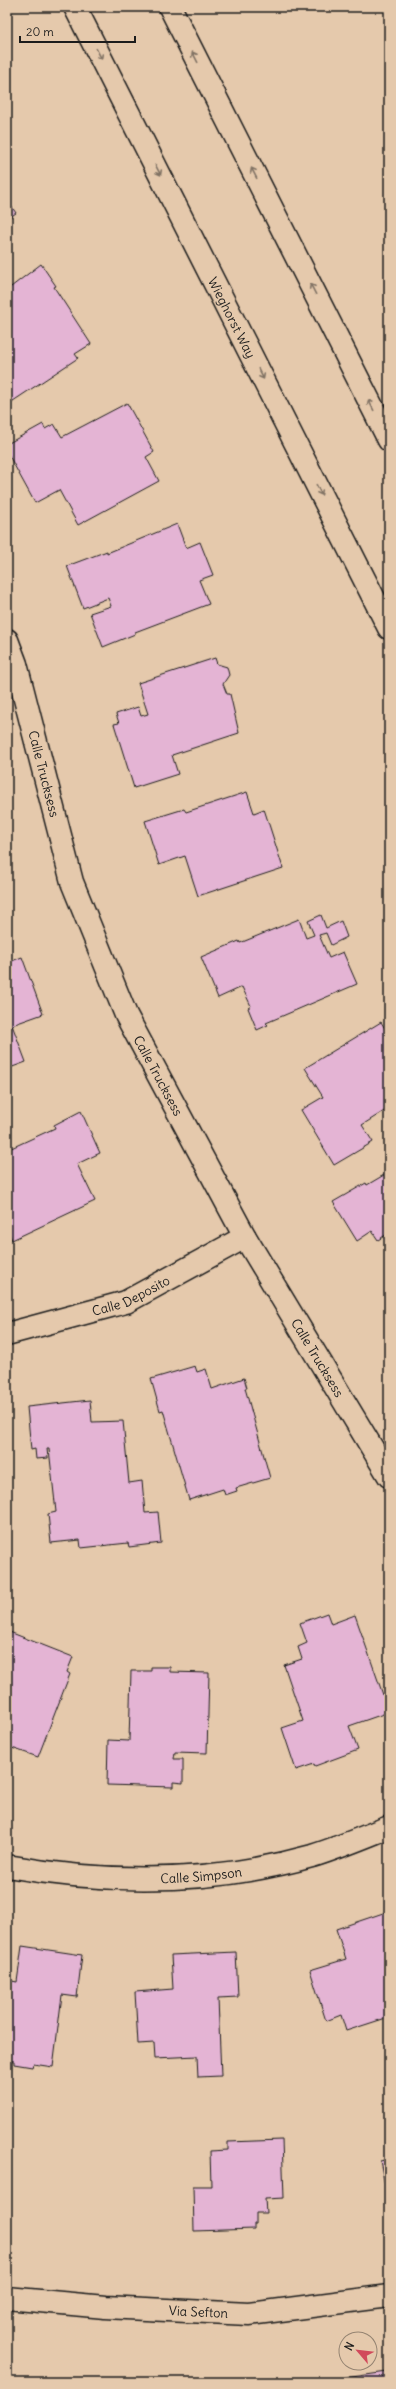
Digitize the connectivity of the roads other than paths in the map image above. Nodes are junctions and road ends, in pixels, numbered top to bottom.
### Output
1 (76, 7) edge
2 (170, 7) edge
3 (389, 440) edge
4 (389, 628) edge
5 (7, 640) edge
6 (245, 1237) junction
7 (7, 1334) edge
8 (389, 1476) edge
9 (389, 1827) edge
10 (7, 1866) edge
11 (389, 2296) edge
12 (7, 2298) edge

1 -> 4 street, Wieghorst Way
3 -> 2 street
5 - 6 street, Calle Trucksess
6 - 7 street, Calle Deposito
6 - 8 street, Calle Trucksess
9 - 10 street, Calle Simpson
11 - 12 street, Via Sefton

